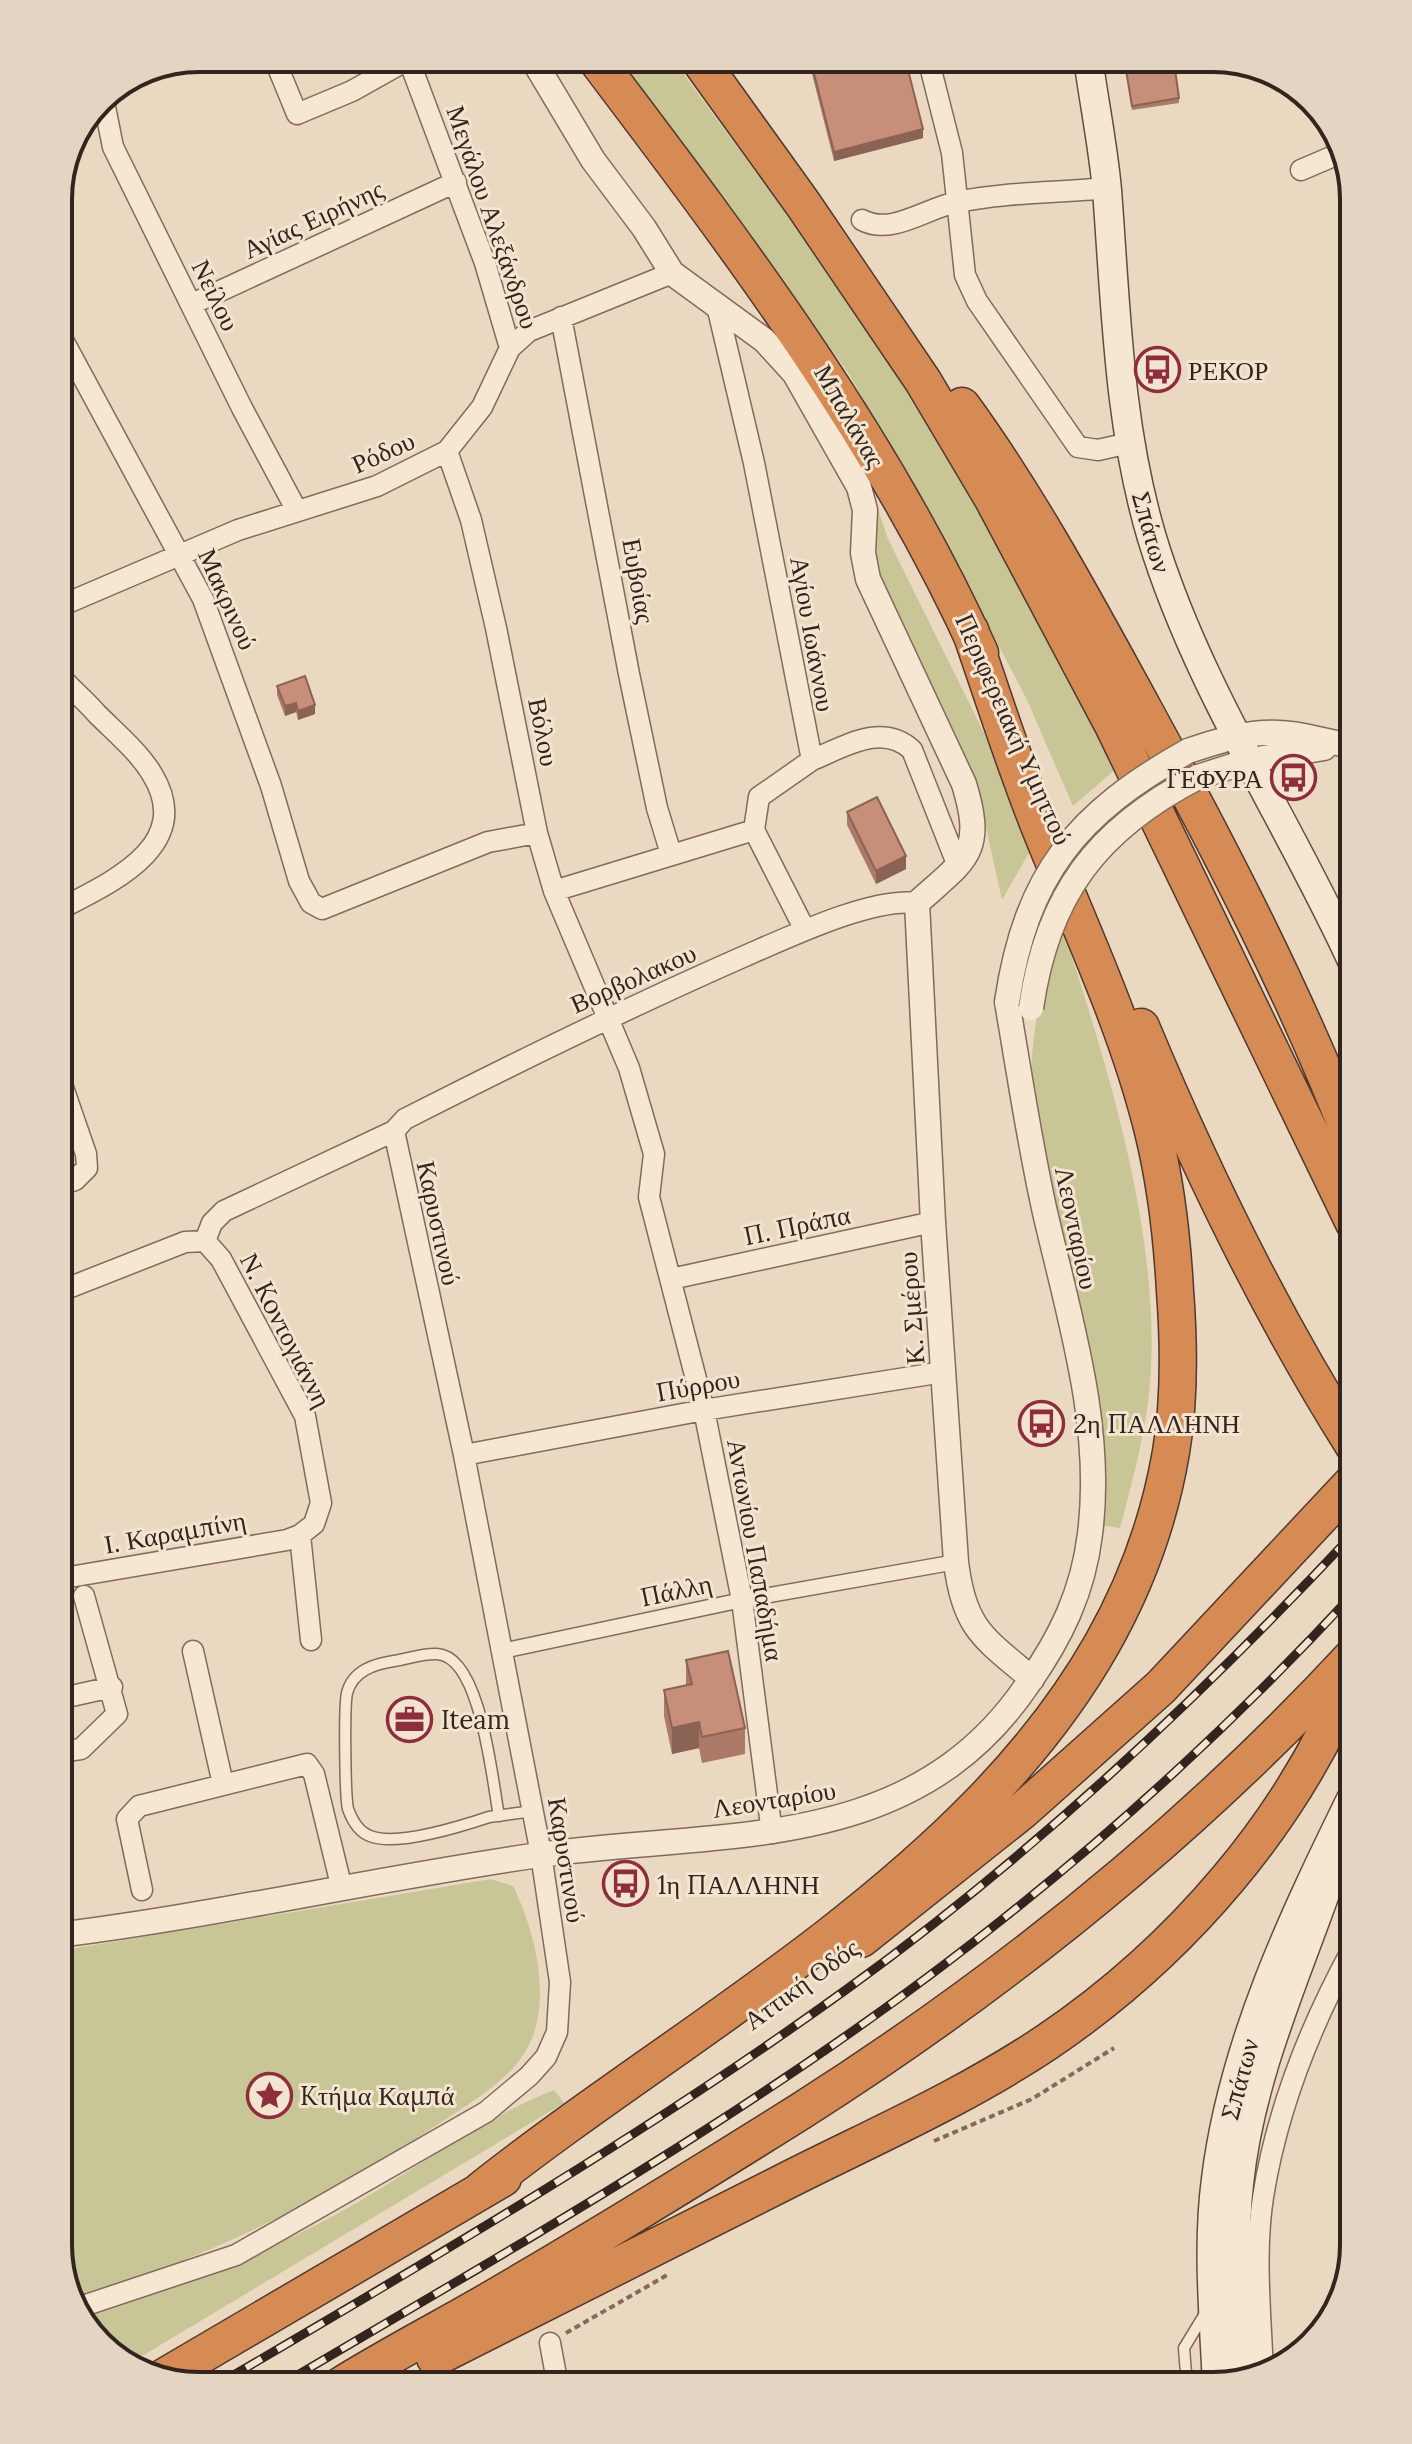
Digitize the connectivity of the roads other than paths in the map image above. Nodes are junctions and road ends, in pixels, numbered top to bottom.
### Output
1 (280, 72) edge
2 (384, 72) edge
3 (413, 72) edge
4 (540, 72) edge
5 (606, 72) edge
6 (708, 72) edge
7 (932, 72) edge
8 (1090, 72) edge
9 (106, 113) edge
10 (1332, 157) edge
11 (1301, 170) dead end
12 (456, 182) junction
13 (1107, 188) junction
14 (957, 202) junction
15 (803, 204) junction
16 (862, 220) dead end
17 (672, 273) junction
18 (192, 304) junction
19 (718, 310) junction
20 (561, 317) junction
21 (510, 348) junction
22 (72, 374) edge
23 (1129, 443) junction
24 (447, 451) junction
25 (297, 511) junction
26 (180, 553) junction
27 (72, 601) edge
28 (970, 630) junction
29 (72, 689) edge
30 (1340, 746) edge
31 (1245, 748) junction
32 (812, 760) junction
33 (754, 830) junction
34 (537, 833) junction
35 (671, 854) junction
36 (958, 866) junction
37 (554, 891) junction
38 (72, 903) edge
39 (917, 903) junction
40 (805, 930) junction
41 (1340, 937) edge
42 (607, 1016) junction
43 (1021, 1084) junction
44 (1340, 1108) edge
45 (72, 1114) edge
46 (394, 1136) junction
47 (72, 1181) edge
48 (1340, 1194) edge
49 (933, 1222) junction
50 (205, 1241) junction
51 (671, 1279) junction
52 (72, 1286) edge
53 (943, 1372) junction
54 (704, 1410) junction
55 (1340, 1421) edge
56 (464, 1455) junction
57 (1340, 1496) edge
58 (300, 1535) junction
59 (956, 1562) junction
60 (72, 1576) edge
61 (84, 1596) dead end
62 (742, 1600) junction
63 (311, 1640) dead end
64 (193, 1651) dead end
65 (502, 1651) junction
66 (1340, 1669) edge
67 (1032, 1679) junction
68 (112, 1687) junction
69 (72, 1696) edge
70 (1340, 1700) edge
71 (72, 1750) edge
72 (223, 1784) junction
73 (533, 1811) junction
74 (499, 1816) junction
75 (1340, 1821) edge
76 (772, 1833) junction
77 (1340, 1848) edge
78 (541, 1854) junction
79 (342, 1889) junction
80 (142, 1890) dead end
81 (72, 1933) edge
82 (1340, 1975) edge
83 (481, 2190) junction
84 (1214, 2300) junction
85 (87, 2305) edge
86 (550, 2343) road end
87 (1263, 2362) edge
88 (1240, 2369) edge
89 (176, 2370) edge
90 (364, 2372) edge
91 (406, 2372) edge
92 (555, 2372) edge
93 (1186, 2372) edge
94 (1217, 2372) edge

1 - 2 street
3 - 12 street, Μεγάλου Αλεξάνδρου
4 - 17 street, Μπαλάνας
5 - 28 highway, Περιφερειακή Υμηττού
6 - 15 highway
7 - 14 street
8 - 13 main road, Σπάτων
9 - 18 street, Νείλου
10 - 11 street
12 - 18 street, Αγίας Ειρήνης
12 - 21 street, Μεγάλου Αλεξάνδρου
13 - 14 street
13 - 23 main road, Σπάτων
14 - 16 street
14 - 23 street
15 - 44 highway
15 - 48 highway
17 - 19 street, Μπαλάνας
17 - 20 street, Ρόδου
18 - 25 street, Νείλου
19 - 32 street, Αγίου Ιωάννου
19 - 36 street, Μπαλάνας
20 - 21 street, Ρόδου
20 - 35 street, Ευβοίας
21 - 24 street, Ρόδου
22 - 26 street, Μακρινού
23 - 31 main road, Σπάτων
24 - 25 street, Ρόδου
24 - 34 street, Βόλου
25 - 26 street, Ρόδου
26 - 27 street, Ρόδου
26 - 34 street, Μακρινού
28 - 55 highway, Περιφερειακή Υμηττού
28 - 83 highway
29 - 38 street
30 - 31 street, Λεονταρίου
31 - 41 main road, Σπάτων
31 - 43 street, Λεονταρίου, bridge
31 - 43 street, Λεονταρίου, bridge
32 - 33 street
32 - 36 street
33 - 35 street
33 - 40 street
34 - 37 street, Βόλου
35 - 37 street
36 - 39 street, Μπαλάνας
37 - 42 street, Βόλου
39 - 40 street, Βορβολακου
39 - 49 street, Κ. Σμέρου
40 - 42 street, Βορβολακου
42 - 46 street, Βορβολακου
42 - 51 street, Αντωνίου Παπαδήμα
43 - 67 street, Λεονταρίου
45 - 47 street
46 - 50 street, Βορβολακου
46 - 56 street, Καρυστινού
49 - 51 street, Π. Πράπα
49 - 53 street, Κ. Σμέρου
50 - 52 street
50 - 58 street, Ν. Koντογιάννη
51 - 54 street, Αντωνίου Παπαδήμα
53 - 54 street, Πύρρου
53 - 59 street, Κ. Σμέρου
54 - 56 street, Πύρρου
54 - 62 street, Αντωνίου Παπαδήμα
56 - 65 street, Καρυστινού
57 - 83 highway, Αττική Οδός
58 - 60 street, Ι. Καραμπίνη
58 - 63 street
59 - 62 street, Πάλλη
59 - 67 street, Κ. Σμέρου
61 - 68 street
62 - 65 street, Πάλλη
62 - 76 street, Αντωνίου Παπαδήμα
64 - 72 street
65 - 73 street, Καρυστινού
66 - 90 highway
67 - 76 street, Λεονταρίου
68 - 69 street
68 - 71 street
70 - 91 highway
72 - 79 street
72 - 80 street
73 - 74 lane
73 - 78 street, Καρυστινού
74 - 74 lane
75 - 84 main road, Σπάτων
76 - 78 street, Λεονταρίου
77 - 88 main road, Σπάτων
78 - 79 street, Λεονταρίου
78 - 85 street, Καρυστινού
79 - 81 street, Λεονταρίου
82 - 87 street
83 - 89 highway, Αττική Οδός
84 - 93 lane
84 - 94 main road, Σπάτων
86 - 92 street

